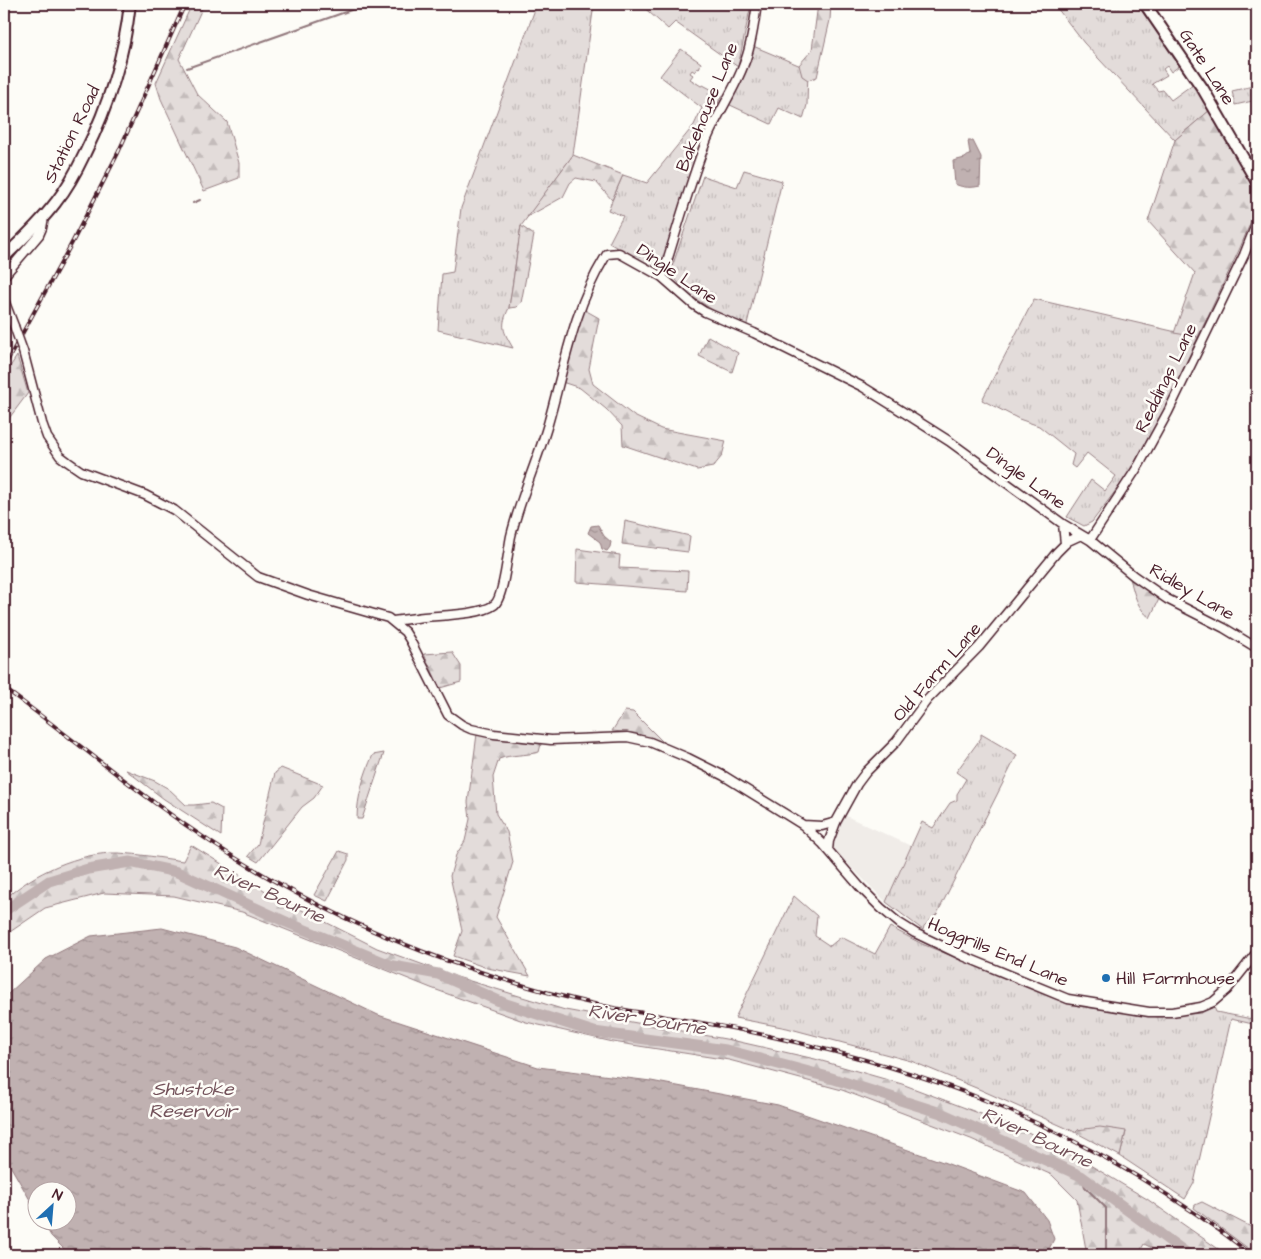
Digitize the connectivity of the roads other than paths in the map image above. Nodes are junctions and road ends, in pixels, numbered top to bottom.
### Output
1 (130, 4) edge
2 (757, 4) edge
3 (1145, 4) edge
4 (1256, 178) edge
5 (44, 217) junction
6 (1257, 222) edge
7 (4, 257) edge
8 (4, 276) edge
9 (662, 278) junction
10 (4, 300) edge
11 (1063, 524) junction
12 (1081, 535) junction
13 (1090, 540) junction
14 (1065, 544) junction
15 (415, 618) junction
16 (393, 621) junction
17 (405, 632) junction
18 (1257, 648) edge
19 (836, 822) junction
20 (803, 825) junction
21 (828, 850) junction
22 (1257, 952) edge

1 - 5 street, Station Road
2 - 9 street, Bakehouse Lane
3 - 4 street, Gate Lane
5 - 7 street, Station Road
5 - 8 street
6 - 13 street, Reddings Lane
9 - 11 street, Dingle Lane
9 - 15 street, Dingle Lane
10 - 16 street, bridge
11 - 12 street, Dingle Lane
11 - 14 street
12 - 13 street, Dingle Lane
12 - 14 street, Old Farm Lane
13 - 18 street, Ridley Lane
14 - 19 street, Old Farm Lane
15 - 16 street, Dingle Lane
15 - 17 street
16 - 17 street, Hoggrills End Lane
17 - 20 street, Hoggrills End Lane
19 - 20 street
19 - 21 street, Old Farm Lane
20 - 21 street, Hoggrills End Lane
21 - 22 street, Hoggrills End Lane

